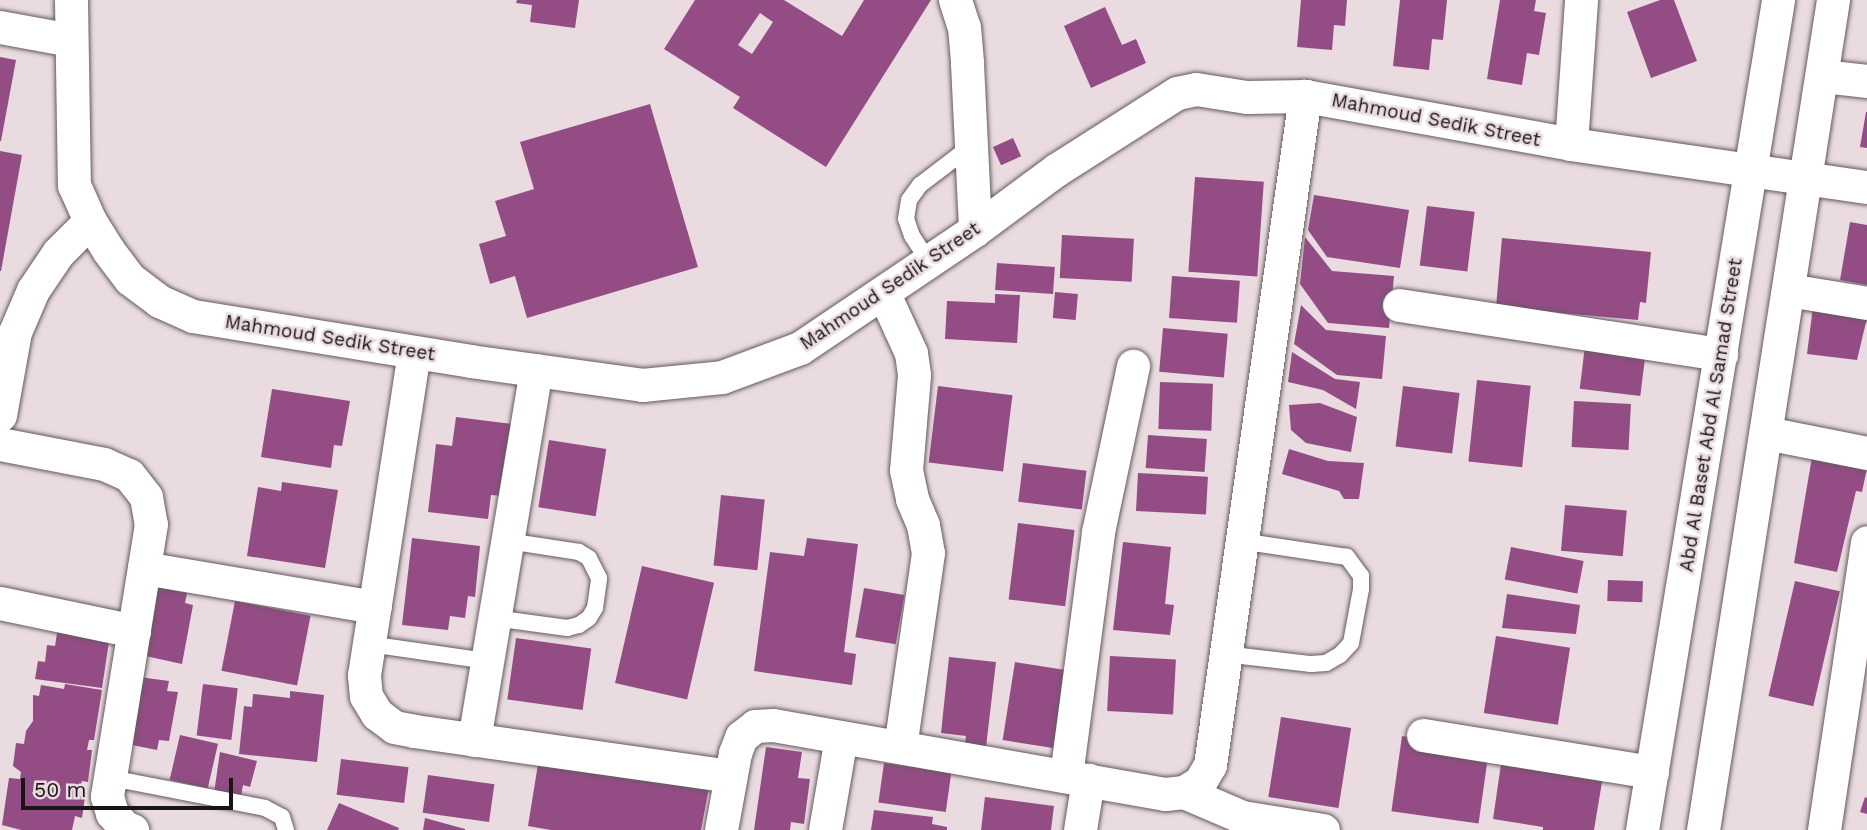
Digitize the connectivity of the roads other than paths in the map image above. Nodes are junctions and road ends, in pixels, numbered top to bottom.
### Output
1 (71, 0) edge
2 (955, 0) edge
3 (1581, 0) edge
4 (1777, 0) edge
5 (1833, 0) edge
6 (0, 27) edge
7 (71, 40) junction
8 (1822, 76) junction
9 (1867, 81) edge
10 (1305, 96) junction
11 (1571, 144) junction
12 (971, 146) junction
13 (1751, 169) junction
14 (1806, 177) junction
15 (1867, 187) edge
16 (90, 222) junction
17 (975, 230) junction
18 (929, 262) junction
19 (1788, 290) junction
20 (884, 294) junction
21 (1867, 303) edge
22 (1399, 305) dead end
23 (414, 352) junction
24 (1721, 354) junction
25 (1133, 366) dead end
26 (536, 370) junction
27 (0, 415) edge
28 (1766, 433) junction
29 (0, 444) edge
30 (1867, 453) edge
31 (507, 541) junction
32 (1240, 541) junction
33 (1867, 542) edge
34 (144, 568) junction
35 (0, 603) edge
36 (375, 607) junction
37 (494, 618) junction
38 (134, 631) junction
39 (369, 644) junction
40 (1224, 654) junction
41 (487, 661) junction
42 (1423, 735) dead end
43 (841, 737) junction
44 (474, 740) junction
45 (900, 747) junction
46 (1652, 772) junction
47 (730, 776) junction
48 (111, 778) junction
49 (1077, 778) junction
50 (1184, 792) junction
51 (132, 830) edge
52 (286, 830) edge
53 (721, 830) edge
54 (825, 830) edge
55 (1080, 830) edge
56 (1323, 830) edge
57 (1642, 830) edge
58 (1703, 830) edge
59 (1824, 830) edge

1 - 7 street, Mahmoud Sedik Street
2 - 12 street
3 - 11 street
4 - 13 street, Abd Al Baset Abd Al Samad Street
5 - 8 street
6 - 7 street
7 - 16 street, Mahmoud Sedik Street
8 - 9 street
8 - 14 street
10 - 11 street, Mahmoud Sedik Street
10 - 17 street, Mahmoud Sedik Street
10 - 32 street
11 - 13 street, Mahmoud Sedik Street
12 - 17 street
12 - 18 lane
13 - 14 street, Mahmoud Sedik Street
13 - 24 street, Abd Al Baset Abd Al Samad Street
14 - 15 street, Mahmoud Sedik Street
14 - 19 street
16 - 23 street, Mahmoud Sedik Street
16 - 27 street
17 - 18 street, Mahmoud Sedik Street
18 - 20 street, Mahmoud Sedik Street
19 - 21 street
19 - 28 street
20 - 26 street, Mahmoud Sedik Street
20 - 45 street
22 - 24 street
23 - 26 street, Mahmoud Sedik Street
23 - 36 street
24 - 46 street, Abd Al Baset Abd Al Samad Street
25 - 49 street
26 - 31 street
28 - 30 street
28 - 58 street
29 - 34 street
31 - 37 street
31 - 37 lane
32 - 40 street
32 - 40 lane
33 - 59 street
34 - 36 street
34 - 38 street
35 - 38 street
36 - 39 street
37 - 41 street
38 - 48 street
39 - 41 lane
39 - 44 street
40 - 50 street
41 - 44 street
42 - 46 street
43 - 45 street
43 - 47 street
43 - 54 street
44 - 47 street
45 - 49 street
46 - 57 street, Abd Al Baset Abd Al Samad Street
47 - 53 street
48 - 51 street
48 - 52 lane
49 - 50 street
49 - 55 street
50 - 56 street

